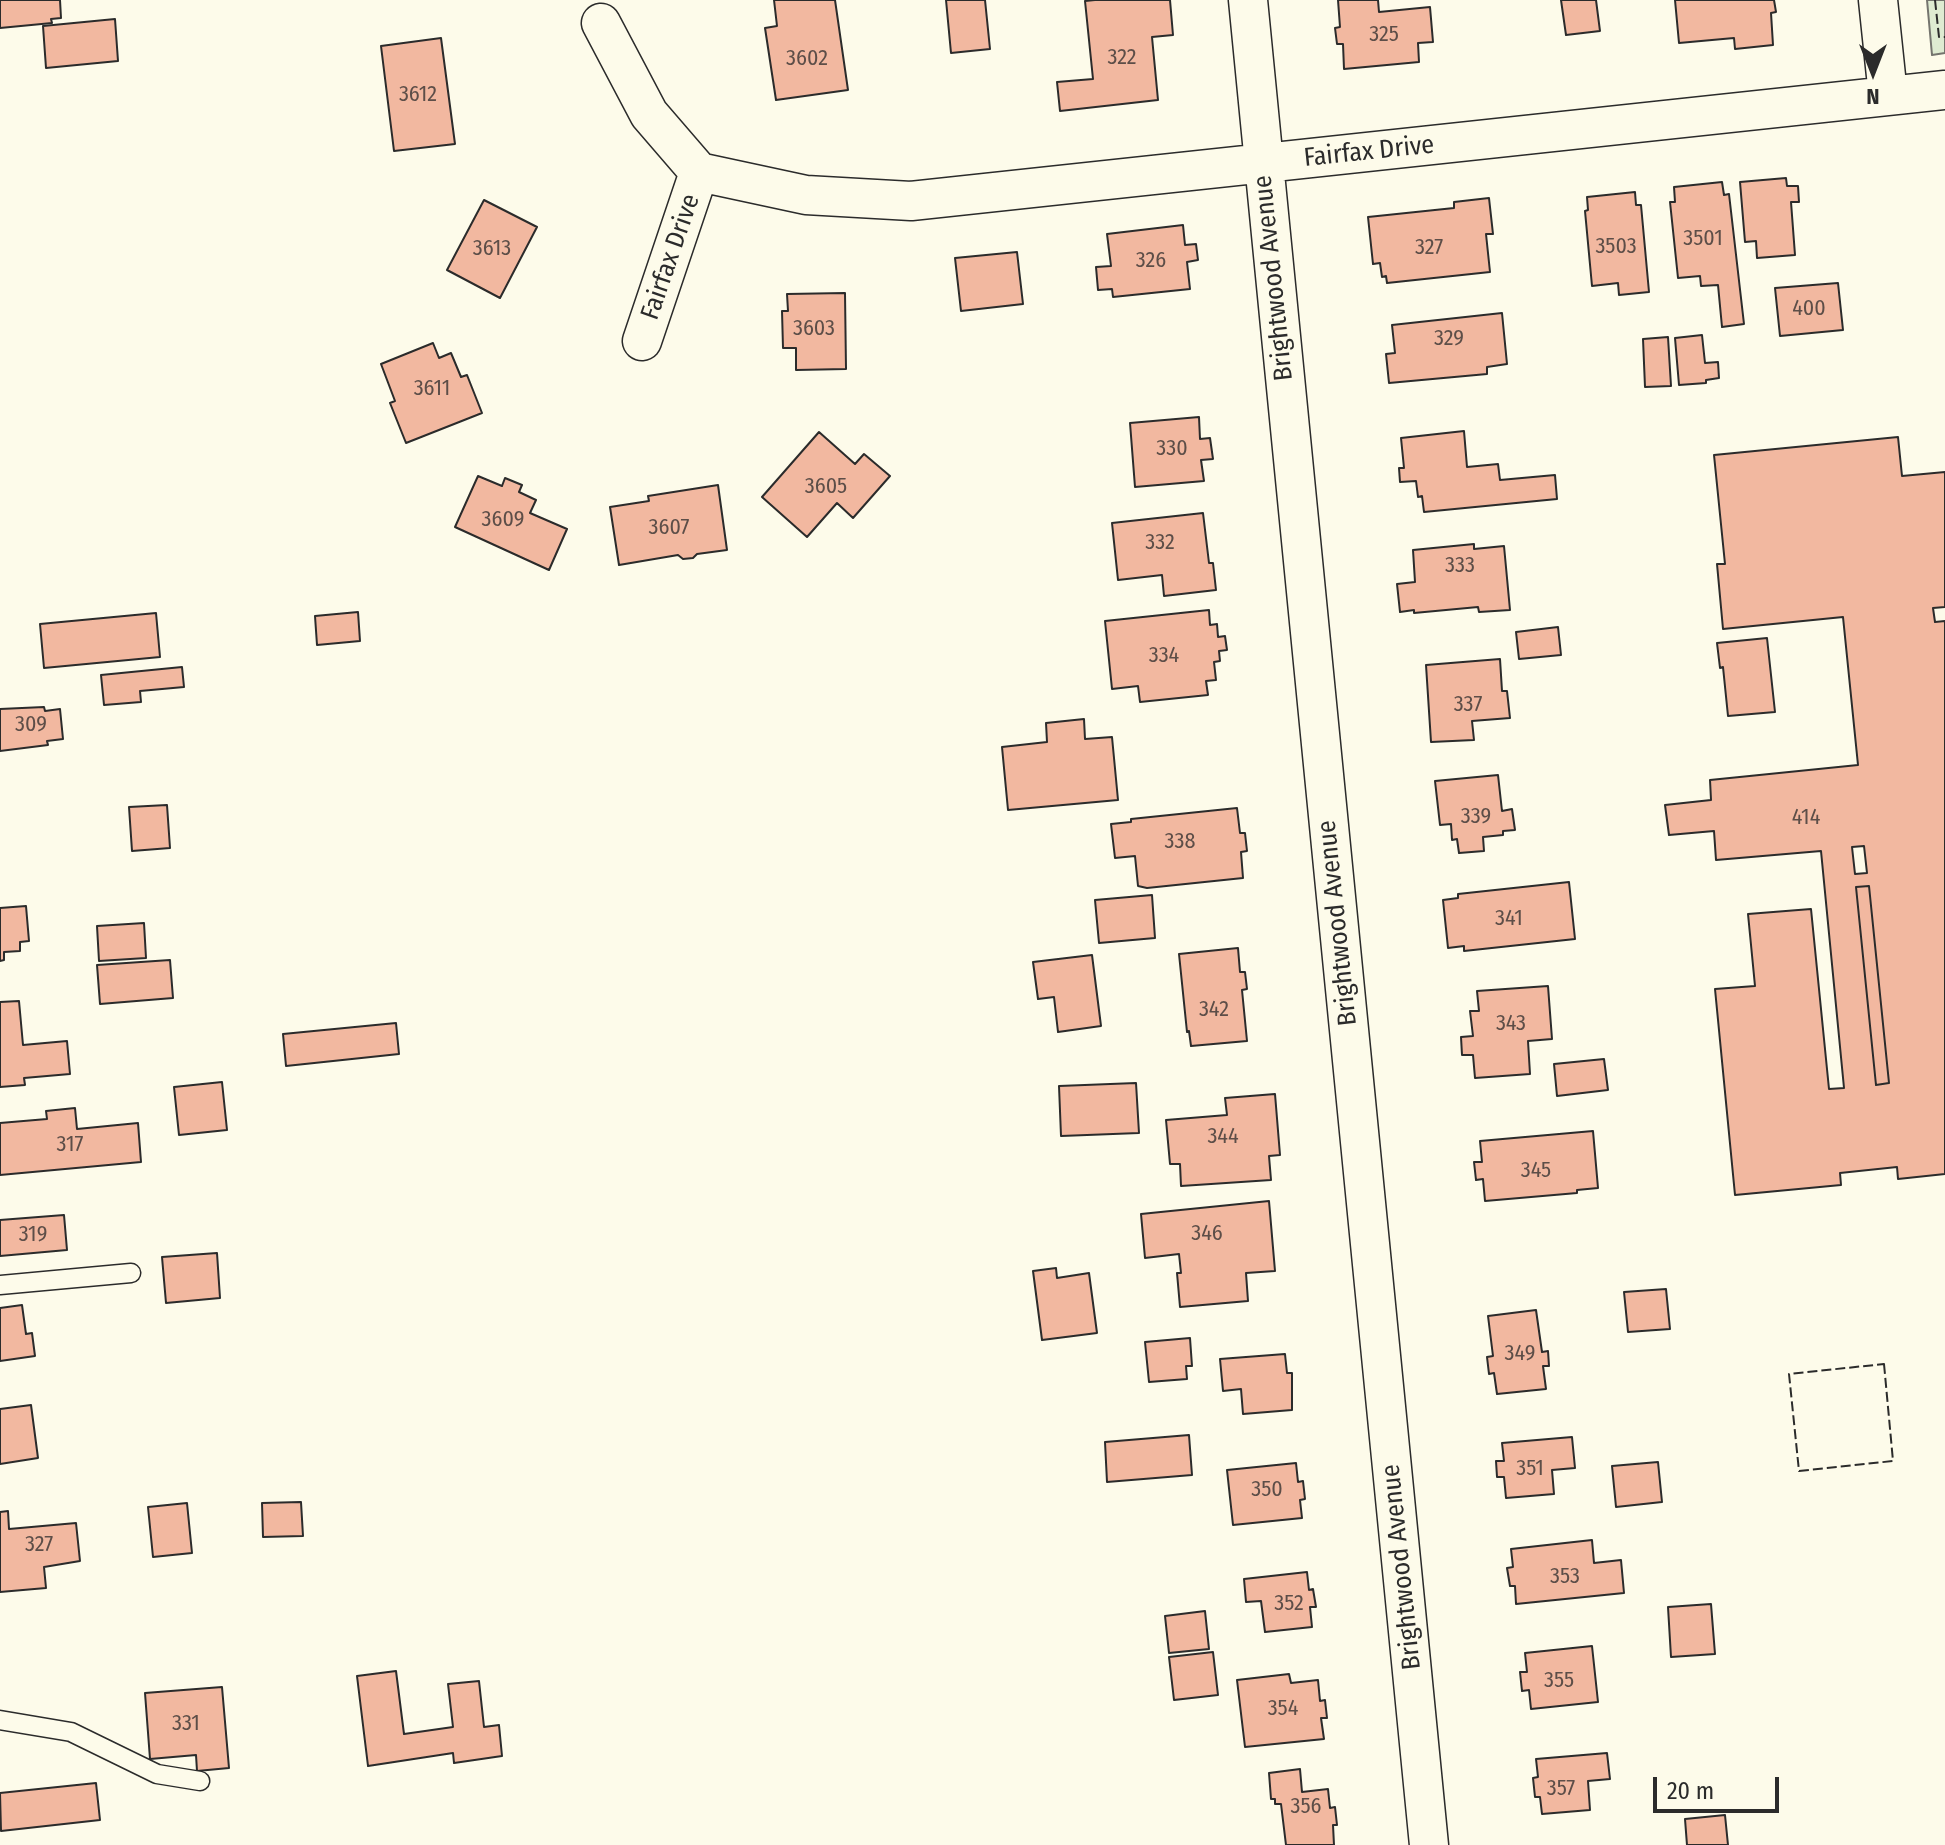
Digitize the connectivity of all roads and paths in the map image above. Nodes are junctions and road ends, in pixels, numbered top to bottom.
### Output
1 (1248, 0) edge
2 (1878, 0) edge
3 (601, 23) dead end
4 (1945, 90) edge
5 (1888, 95) junction
6 (1263, 164) junction
7 (699, 172) junction
8 (642, 341) dead end
9 (131, 1273) dead end
10 (0, 1285) edge
11 (0, 1720) edge
12 (200, 1781) dead end
13 (1429, 1845) edge

1 - 6 street, Brightwood Avenue
2 - 5 street
3 - 7 street, Fairfax Drive
4 - 5 street, Fairfax Drive
5 - 6 street, Fairfax Drive
6 - 7 street, Fairfax Drive
6 - 13 street, Brightwood Avenue
7 - 8 street, Fairfax Drive
9 - 10 lane
11 - 12 lane

